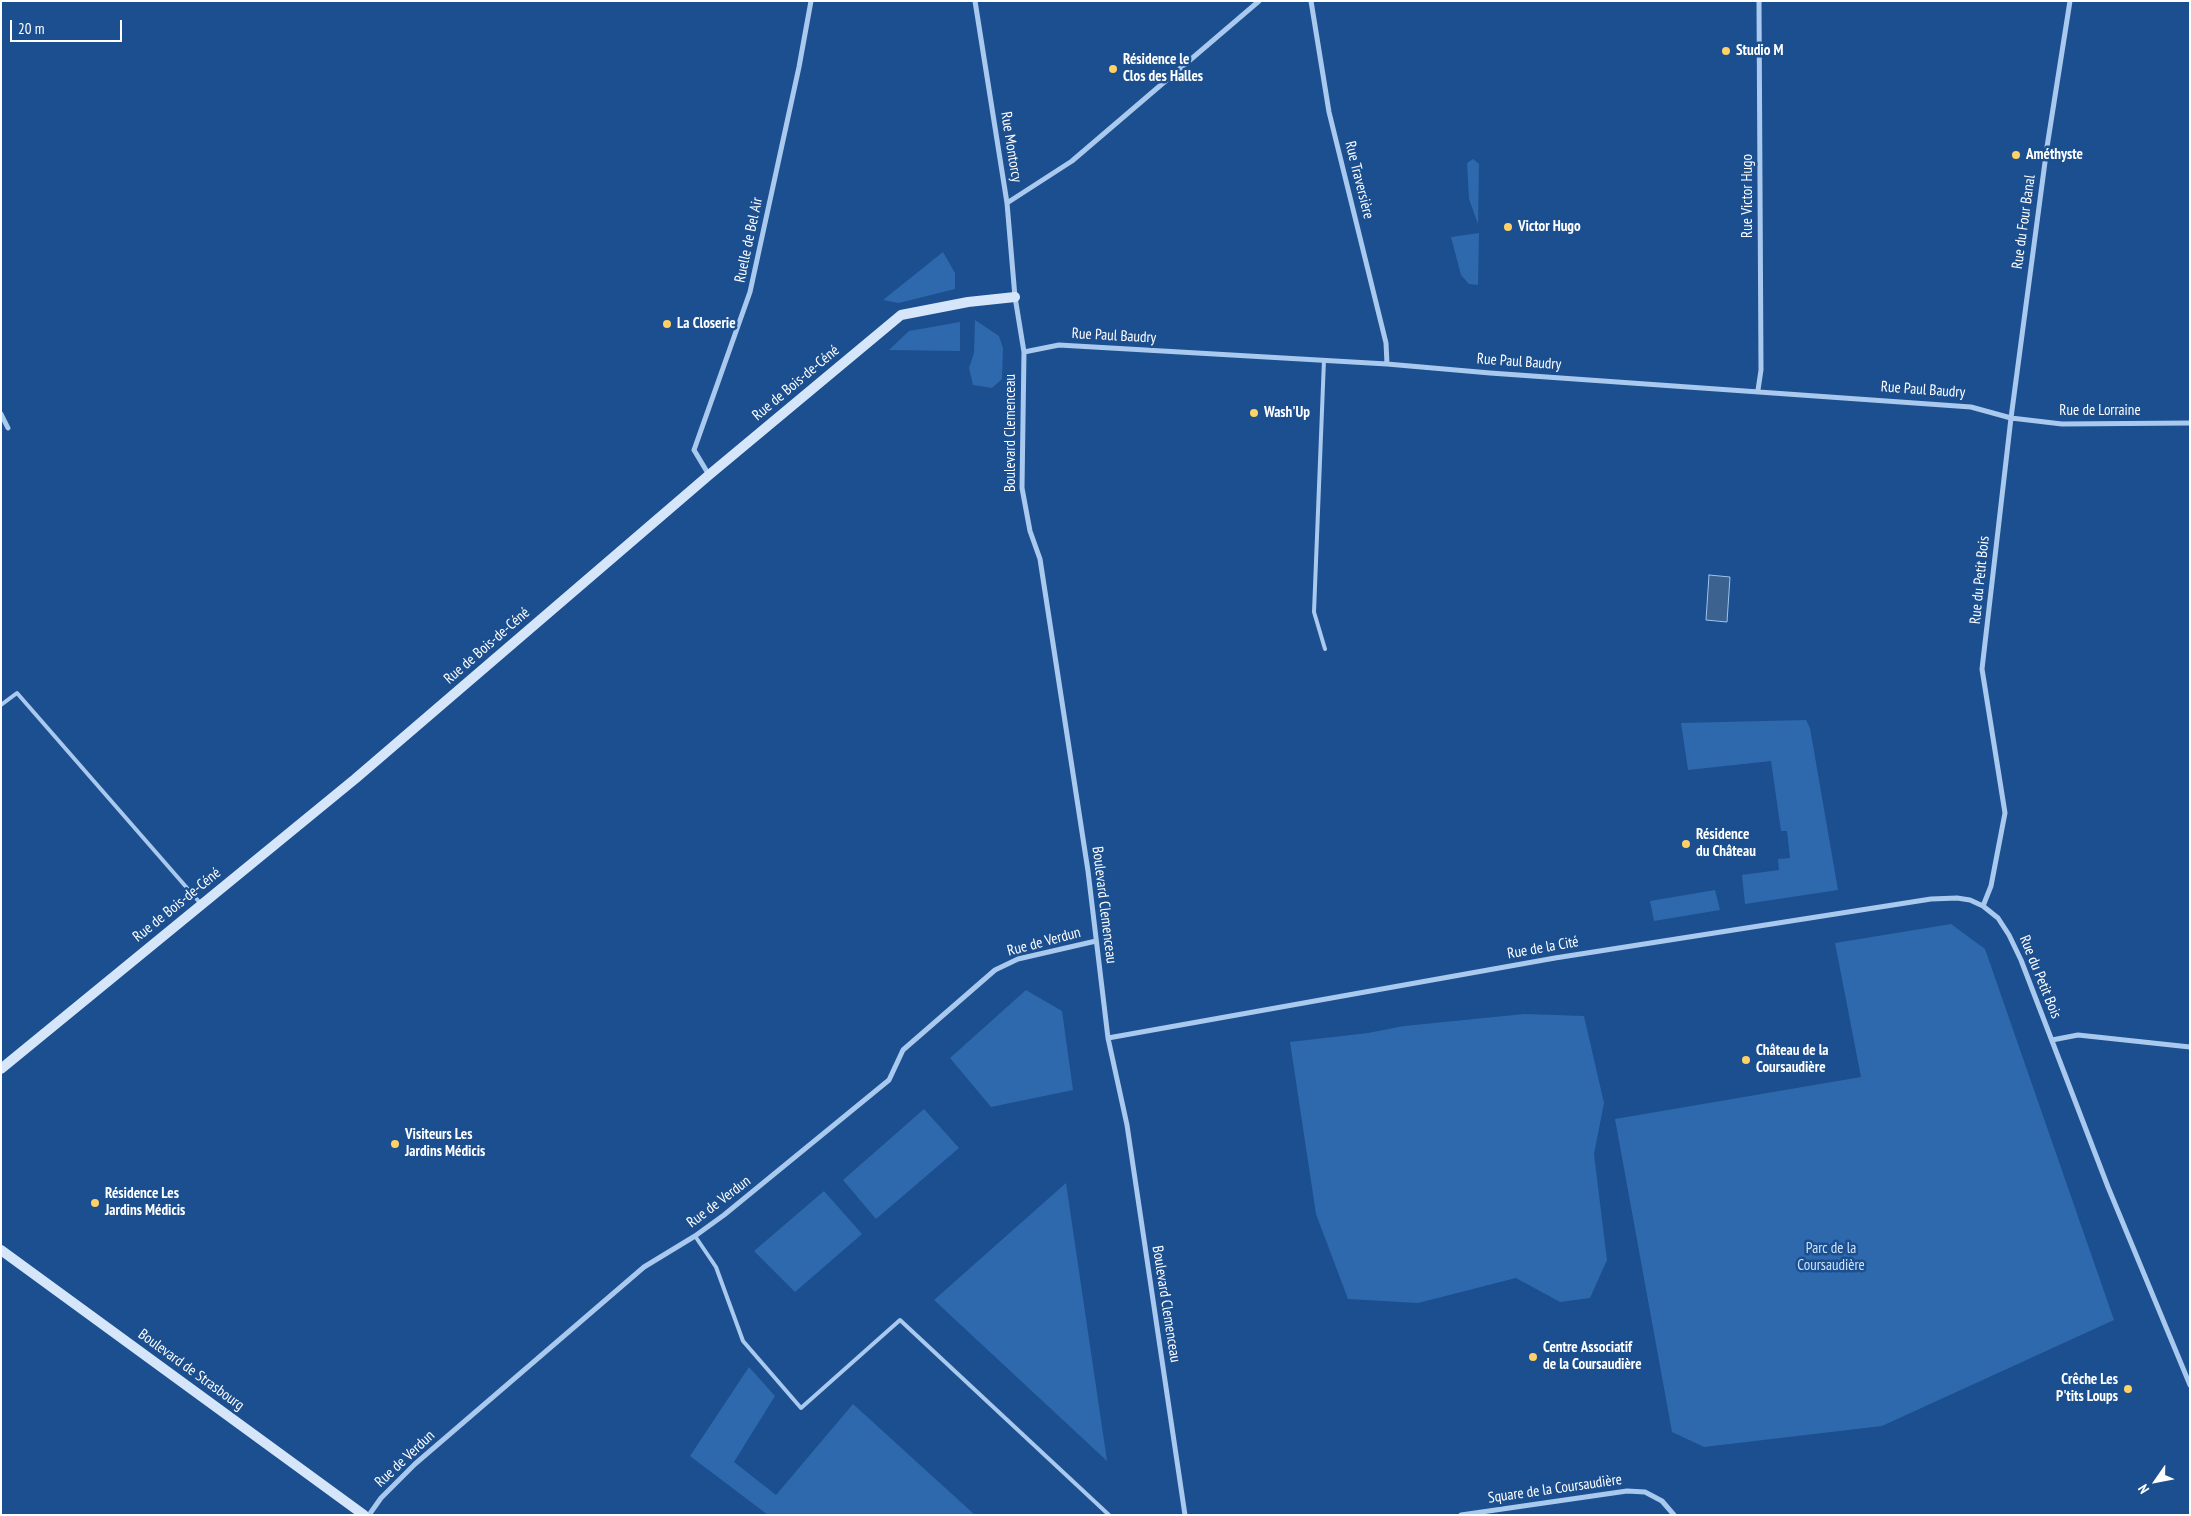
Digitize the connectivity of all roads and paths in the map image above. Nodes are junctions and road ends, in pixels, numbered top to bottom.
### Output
1 (811, 1) edge
2 (975, 1) edge
3 (1260, 1) edge
4 (1311, 1) edge
5 (1760, 1) edge
6 (2070, 1) edge
7 (1007, 203) junction
8 (1015, 297) junction
9 (1024, 352) junction
10 (1324, 360) junction
11 (1387, 364) junction
12 (1758, 390) junction
13 (1, 414) edge
14 (2011, 418) junction
15 (2190, 423) edge
16 (8, 428) dead end
17 (709, 475) junction
18 (1325, 649) dead end
19 (1, 705) edge
20 (201, 905) junction
21 (1983, 906) junction
22 (1096, 941) junction
23 (1108, 1038) junction
24 (2052, 1040) junction
25 (2190, 1047) edge
26 (1, 1069) edge
27 (695, 1236) junction
28 (1, 1250) edge
29 (2190, 1385) edge
30 (364, 1515) edge
31 (369, 1515) edge
32 (1110, 1515) edge
33 (1185, 1515) edge
34 (1461, 1515) edge
35 (1674, 1515) edge

1 - 17 street, Ruelle de Bel Air
2 - 7 street, Rue Montorcy
3 - 7 street
4 - 11 street, Rue Traversière
5 - 12 street, Rue Victor Hugo
6 - 14 street, Rue du Four Banal
7 - 8 street, Rue Montorcy
8 - 9 street, Boulevard Clemenceau
8 - 17 street, Rue de Bois-de-Céné
9 - 10 street, Rue Paul Baudry
9 - 22 street, Boulevard Clemenceau
10 - 11 street, Rue Paul Baudry
10 - 18 lane
11 - 12 street, Rue Paul Baudry
12 - 14 street, Rue Paul Baudry
13 - 16 street
14 - 15 street, Rue de Lorraine
14 - 21 street, Rue du Petit Bois
17 - 20 street, Rue de Bois-de-Céné
19 - 20 lane
20 - 26 street, Rue de Bois-de-Céné
21 - 23 street, Rue de la Cité
21 - 24 street, Rue du Petit Bois
22 - 23 street, Boulevard Clemenceau
22 - 27 street, Rue de Verdun
23 - 33 street, Boulevard Clemenceau
24 - 25 street
24 - 29 street, Rue du Petit Bois
27 - 31 street, Rue de Verdun
27 - 32 lane
28 - 30 street, Boulevard de Strasbourg
34 - 35 street, Square de la Coursaudière

